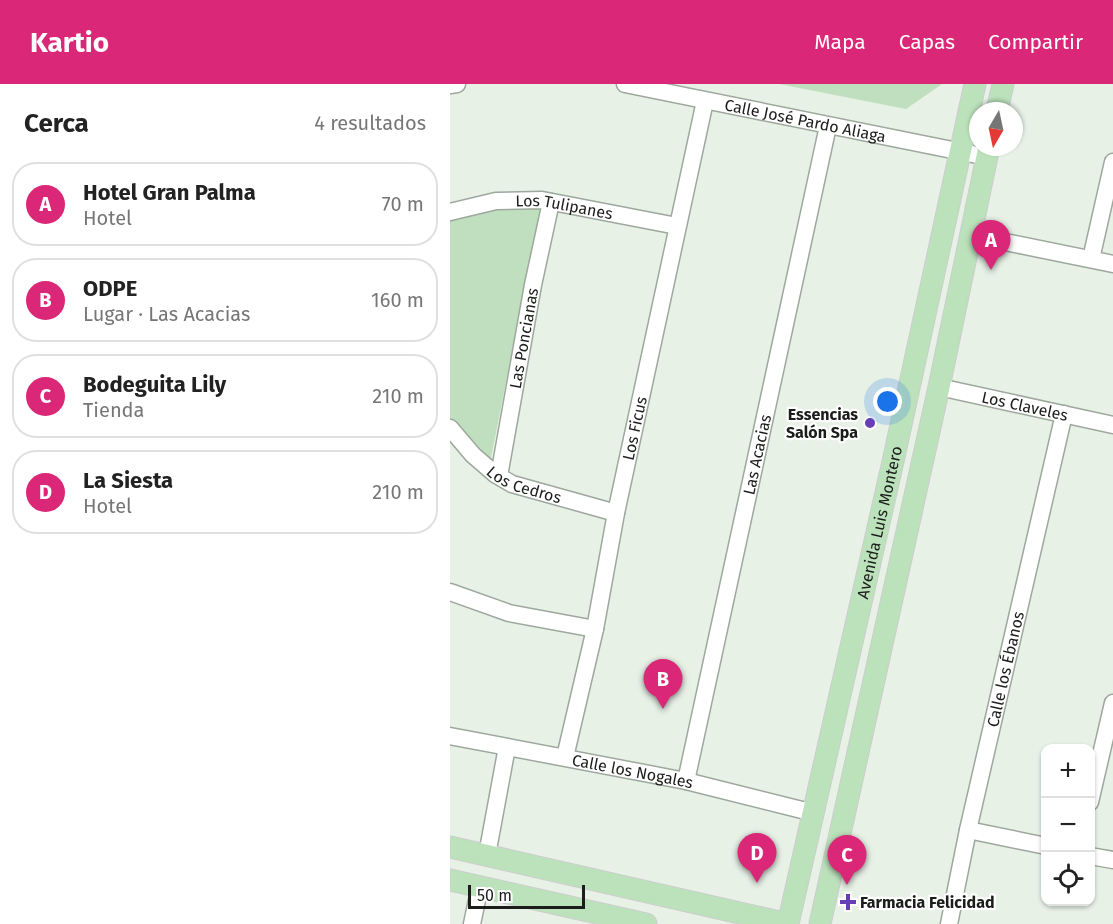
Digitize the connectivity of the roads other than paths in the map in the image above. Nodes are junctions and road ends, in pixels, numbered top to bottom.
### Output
1 (457, 84) edge
2 (625, 84) edge
3 (975, 84) edge
4 (1003, 84) edge
5 (450, 86) edge
6 (705, 101) junction
7 (999, 102) edge
8 (828, 126) junction
9 (961, 151) junction
10 (969, 151) edge
11 (987, 156) edge
12 (1113, 162) edge
13 (550, 202) junction
14 (450, 212) edge
15 (677, 226) junction
16 (970, 235) junction
17 (1091, 260) junction
18 (1113, 264) edge
19 (939, 387) junction
20 (1064, 414) junction
21 (1113, 424) edge
22 (450, 428) edge
23 (499, 476) junction
24 (616, 513) junction
25 (450, 591) edge
26 (595, 629) junction
27 (1113, 703) edge
28 (450, 736) edge
29 (507, 747) junction
30 (565, 757) junction
31 (686, 782) junction
32 (1091, 798) edge
33 (814, 813) junction
34 (968, 830) junction
35 (1041, 845) edge
36 (450, 847) edge
37 (487, 855) junction
38 (1095, 857) edge
39 (1113, 860) edge
40 (450, 880) edge
41 (480, 886) junction
42 (472, 924) edge
43 (646, 924) edge
44 (788, 924) edge
45 (820, 924) edge
46 (949, 924) edge

1 - 5 street
2 - 6 street, Calle José Pardo Aliaga
3 - 9 main road, Avenida Luis Montero
4 - 7 main road
6 - 8 street, Calle José Pardo Aliaga
6 - 15 street, Los Ficus
8 - 9 street, Calle José Pardo Aliaga
8 - 31 street, Las Acacias
9 - 10 street, Calle José Pardo Aliaga
9 - 33 main road, Avenida Luis Montero
11 - 16 main road, Avenida Luis Montero
12 - 17 street
13 - 14 street, Los Tulipanes
13 - 15 street, Los Tulipanes
13 - 23 street, Las Poncianas
15 - 24 street, Los Ficus
16 - 17 street
16 - 19 main road, Avenida Luis Montero
17 - 18 street
19 - 20 street, Los Claveles
19 - 45 main road, Avenida Luis Montero
20 - 21 street, Los Claveles
20 - 34 street, Calle los Ébanos
22 - 23 street, Los Cedros
23 - 24 street, Los Cedros
24 - 26 street, Los Ficus
25 - 26 street
26 - 30 street, Los Ficus
27 - 32 street
28 - 29 street, Calle los Nogales
29 - 30 street, Calle los Nogales
29 - 37 street
30 - 31 street, Calle los Nogales
31 - 33 street, Calle los Nogales
33 - 44 main road, Avenida Luis Montero
34 - 35 street
34 - 46 street, Calle los Ébanos
36 - 37 main road
37 - 44 main road
38 - 39 street
40 - 41 main road
41 - 42 street
41 - 43 main road

